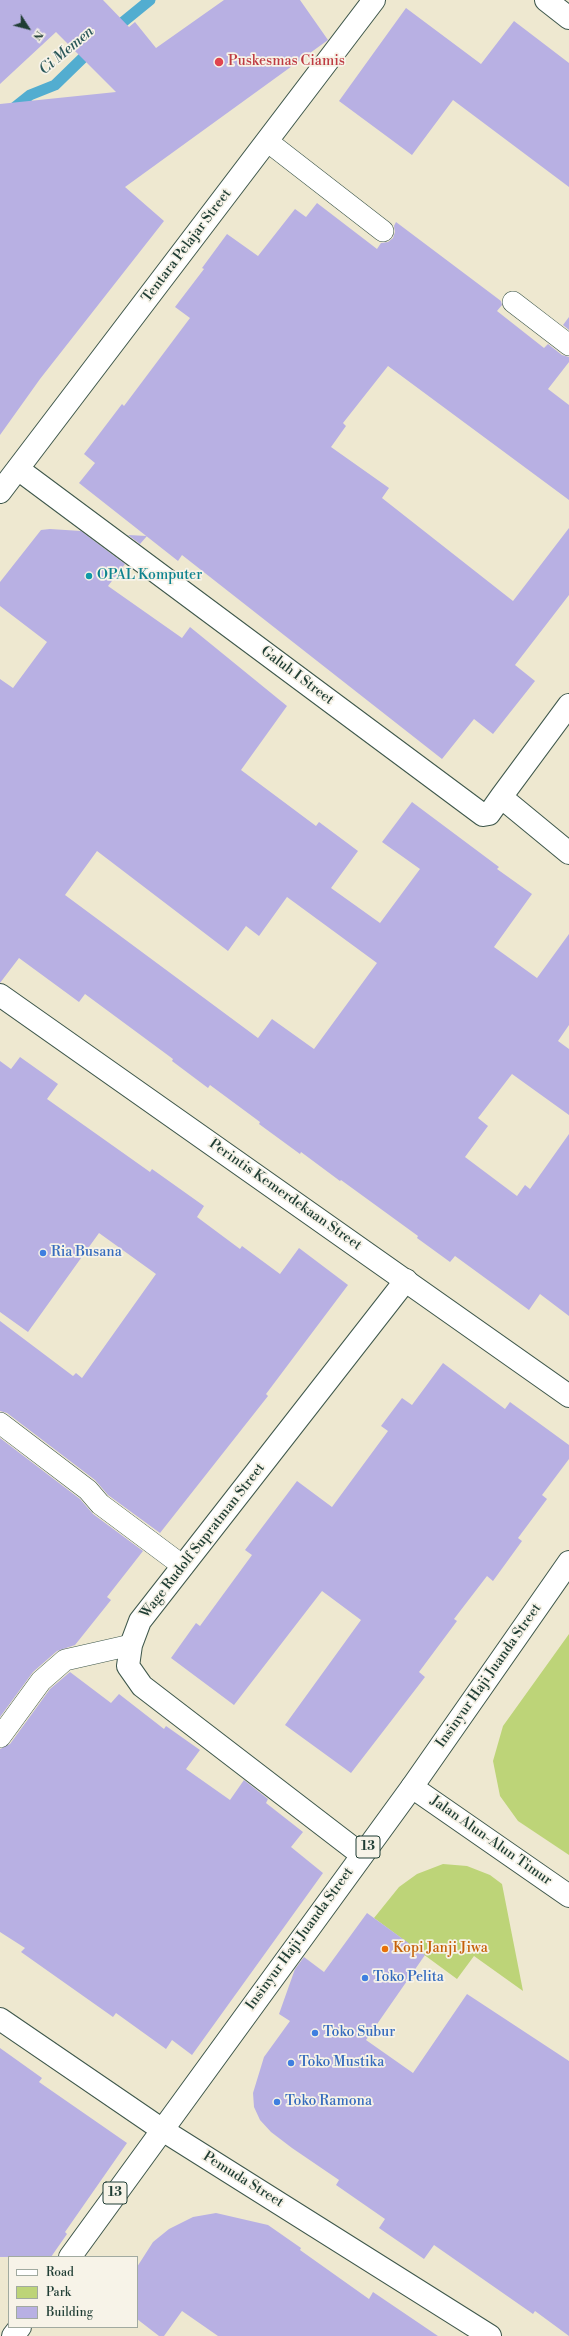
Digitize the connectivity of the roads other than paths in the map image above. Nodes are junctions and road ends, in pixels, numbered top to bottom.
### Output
1 (374, 0) edge
2 (546, 0) edge
3 (569, 18) edge
4 (267, 141) junction
5 (384, 231) dead end
6 (513, 302) dead end
7 (569, 345) edge
8 (18, 469) junction
9 (0, 492) edge
10 (569, 705) edge
11 (500, 796) junction
12 (569, 853) edge
13 (0, 995) edge
14 (406, 1280) junction
15 (569, 1396) edge
16 (0, 1423) edge
17 (569, 1562) edge
18 (183, 1566) junction
19 (131, 1645) junction
20 (0, 1737) edge
21 (412, 1786) junction
22 (362, 1855) junction
23 (569, 1896) edge
24 (0, 2019) edge
25 (161, 2129) junction
26 (71, 2256) edge
27 (19, 2328) edge
28 (13, 2336) edge
29 (490, 2336) edge

1 - 4 main road, Tentara Pelajar Street
2 - 3 main road
4 - 5 lane
4 - 8 main road, Tentara Pelajar Street
6 - 7 lane
8 - 9 main road, Tentara Pelajar Street
8 - 11 main road, Galuh I Street
10 - 11 main road, Galuh I Street
11 - 12 main road
13 - 14 main road, Perintis Kemerdekaan Street
14 - 15 main road, Perintis Kemerdekaan Street
14 - 18 main road, Wage Rudolf Supratman Street
16 - 18 lane
17 - 21 main road, Insinyur Haji Juanda Street / 13
18 - 19 main road, Wage Rudolf Supratman Street
19 - 20 lane
19 - 22 main road, Wage Rudolf Supratman Street
21 - 22 main road, Insinyur Haji Juanda Street / 13
21 - 23 main road, Jalan Alun-Alun Timur
22 - 25 main road, Insinyur Haji Juanda Street / 13
24 - 25 main road, Pemuda Street
25 - 26 main road, Insinyur Haji Juanda Street / 13
25 - 29 main road, Pemuda Street
27 - 28 main road

